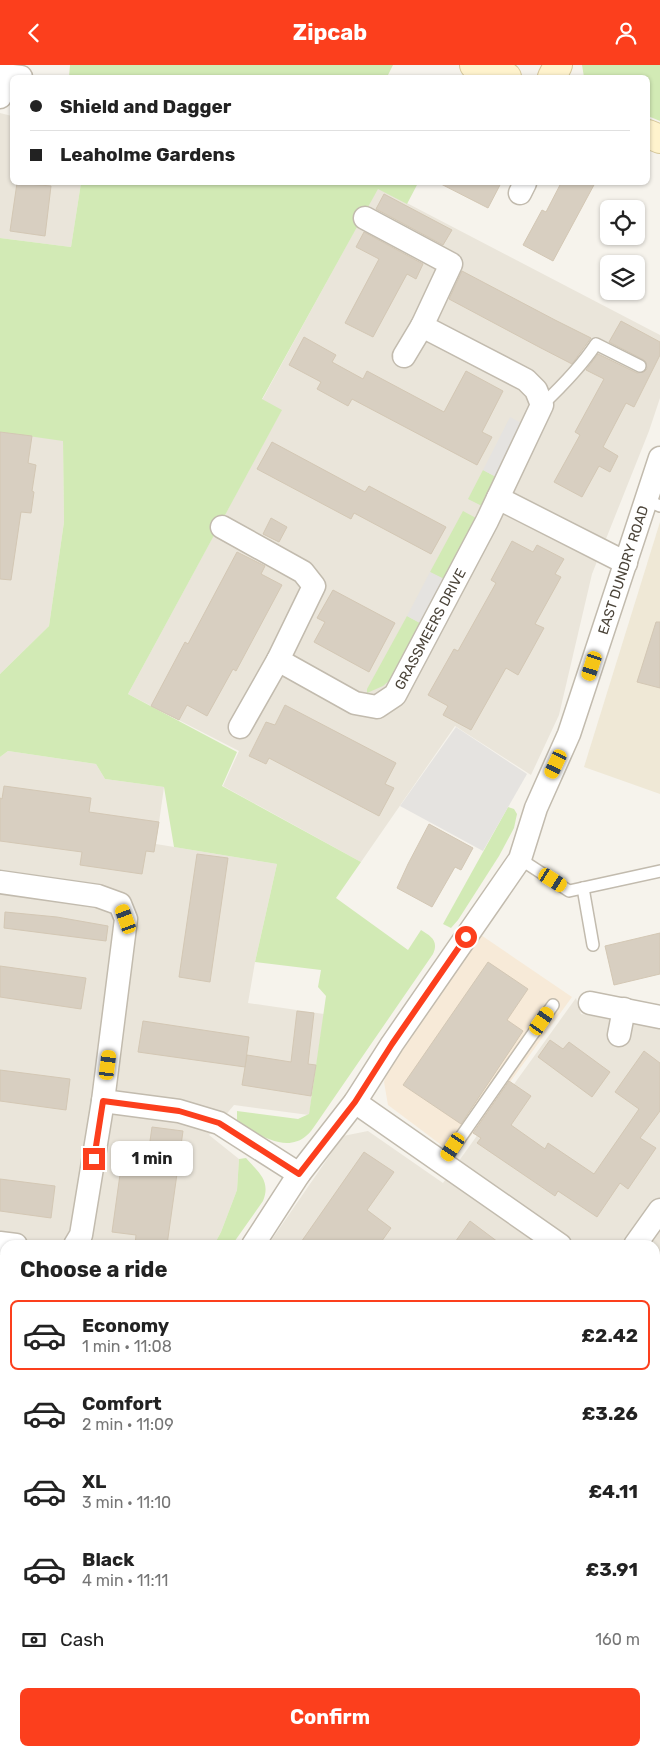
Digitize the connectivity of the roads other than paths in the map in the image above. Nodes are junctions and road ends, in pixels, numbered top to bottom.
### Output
1 (478, 70) edge
2 (499, 75) edge
3 (10, 76) edge
4 (0, 97) edge
5 (365, 218) dead end
6 (422, 326) junction
7 (404, 356) dead end
8 (640, 366) dead end
9 (542, 405) junction
10 (658, 468) edge
11 (498, 499) junction
12 (653, 503) edge
13 (222, 527) dead end
14 (626, 563) junction
15 (278, 660) junction
16 (240, 727) dead end
17 (520, 859) junction
18 (660, 871) edge
19 (0, 882) edge
20 (582, 888) junction
21 (593, 945) dead end
22 (590, 1003) dead end
23 (553, 1005) dead end
24 (624, 1009) junction
25 (660, 1017) edge
26 (618, 1035) dead end
27 (103, 1101) junction
28 (355, 1102) junction
29 (442, 1164) junction
30 (299, 1174) junction
31 (660, 1210) edge
32 (78, 1240) edge
33 (255, 1240) edge
34 (544, 1240) edge
35 (639, 1240) edge

1 - 2 street
3 - 4 street
5 - 6 street
6 - 7 street
6 - 9 street
8 - 9 lane
9 - 11 street, GRASSMEERS DRIVE
10 - 12 street, EAST DUNDRY ROAD
11 - 14 street
11 - 15 street, GRASSMEERS DRIVE
12 - 14 street, EAST DUNDRY ROAD
13 - 15 street
14 - 17 street, EAST DUNDRY ROAD
15 - 16 street
17 - 20 lane
17 - 28 street, EAST DUNDRY ROAD
18 - 20 lane
19 - 27 street
20 - 21 lane
22 - 24 street
23 - 29 lane
24 - 25 street
24 - 26 street
27 - 30 street
27 - 32 street
28 - 29 street
28 - 30 street, EAST DUNDRY ROAD
29 - 34 street
30 - 33 street, EAST DUNDRY ROAD
31 - 35 street

